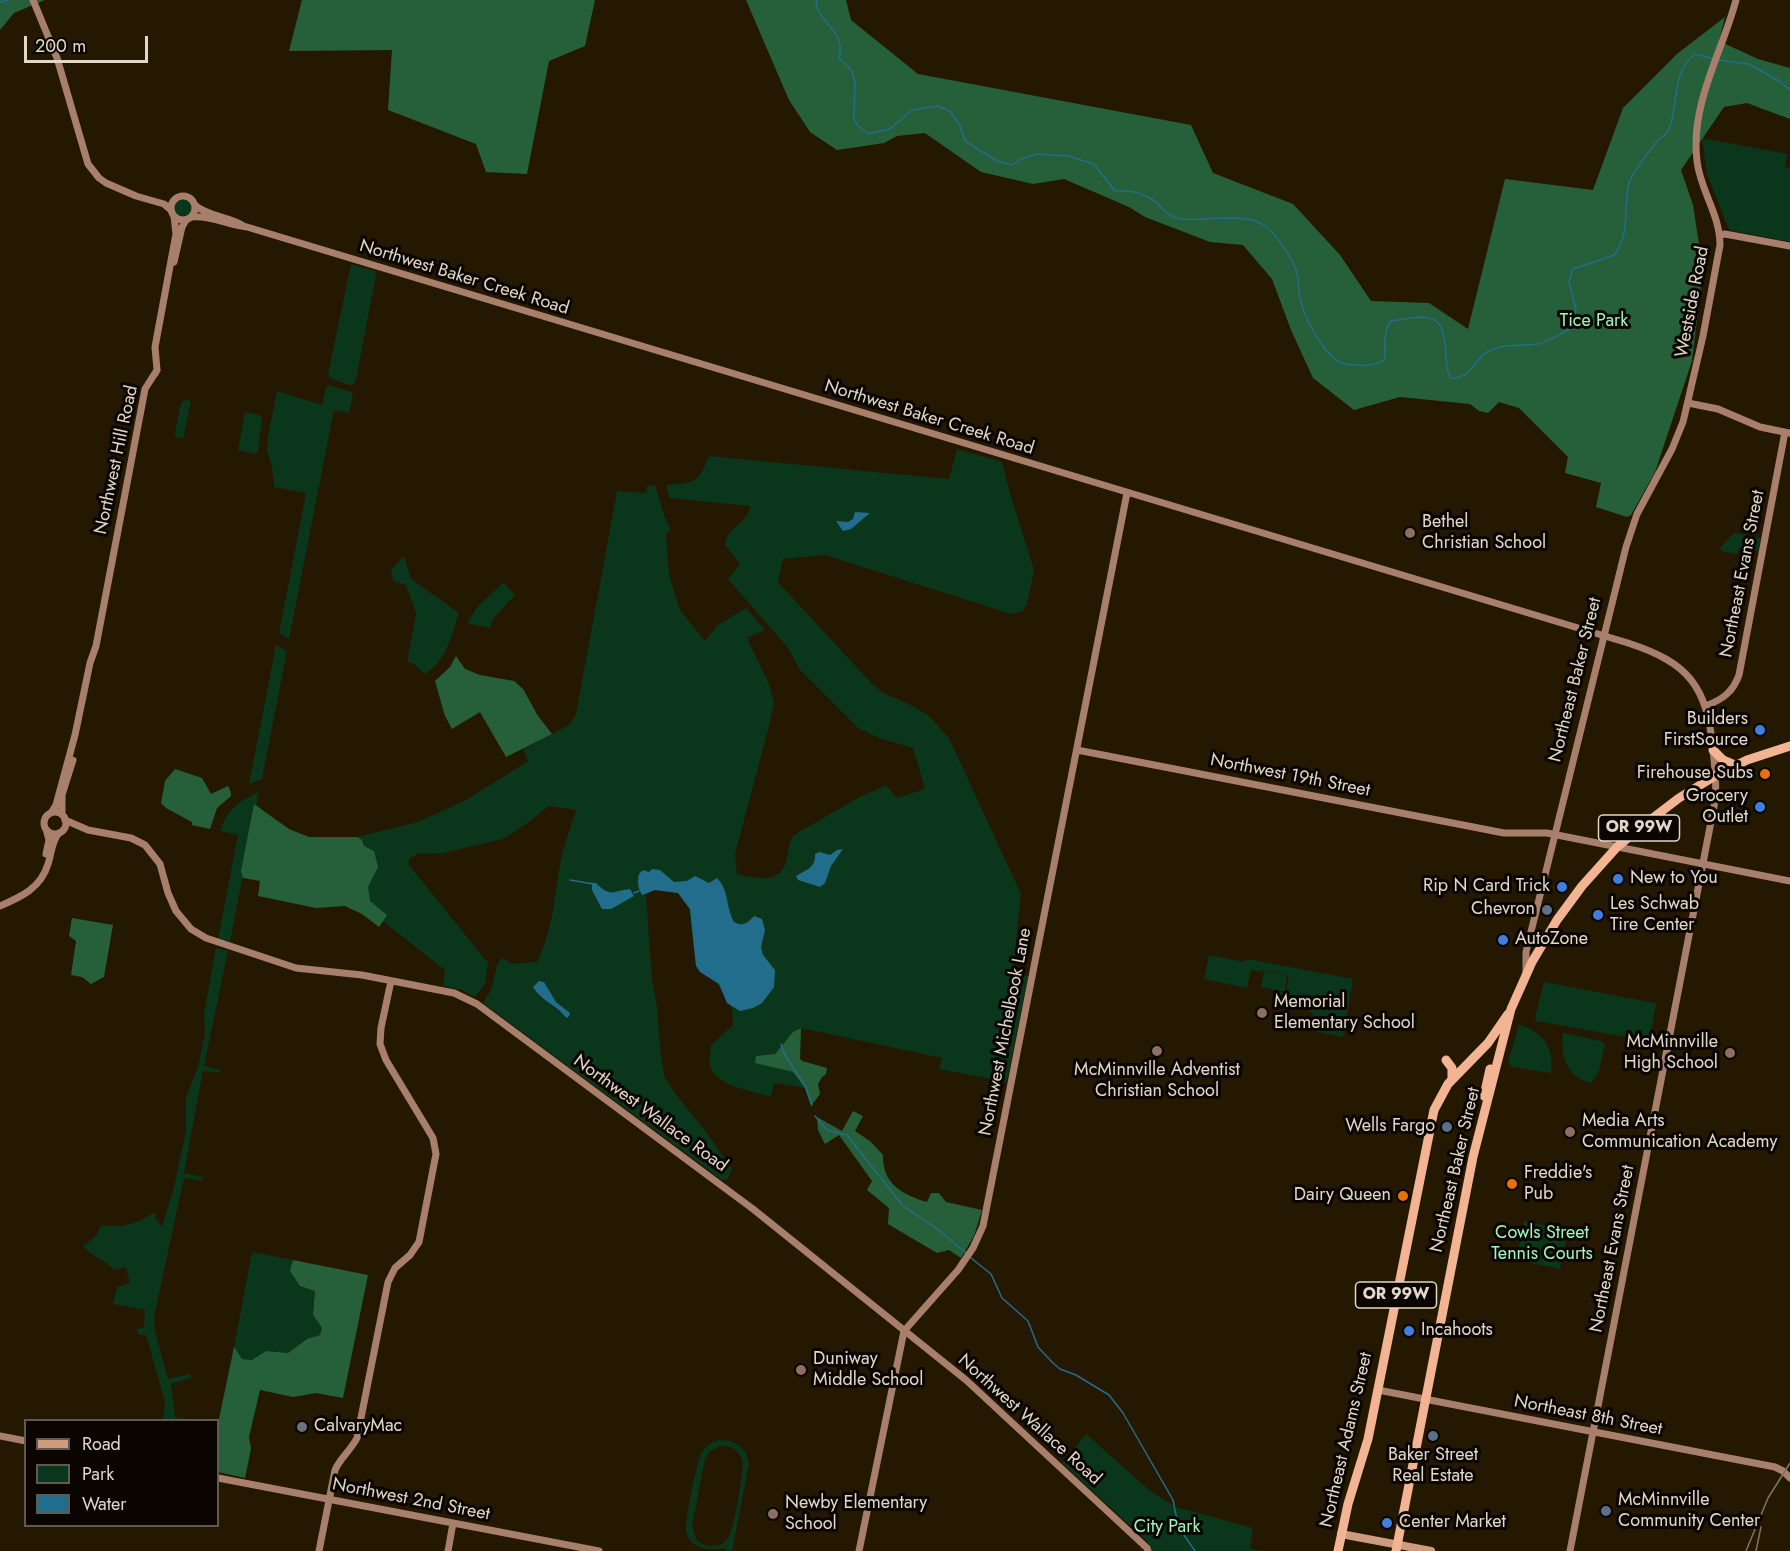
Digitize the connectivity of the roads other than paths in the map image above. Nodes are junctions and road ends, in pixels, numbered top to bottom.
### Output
1 (33, 0) edge
2 (1736, 0) edge
3 (126, 191) junction
4 (175, 199) junction
5 (196, 206) junction
6 (173, 213) junction
7 (189, 218) junction
8 (247, 227) junction
9 (1720, 235) junction
10 (1790, 246) edge
11 (165, 300) junction
12 (1688, 403) junction
13 (1788, 433) edge
14 (1127, 493) junction
15 (1604, 636) junction
16 (96, 646) junction
17 (1706, 706) junction
18 (1790, 746) edge
19 (1077, 750) junction
20 (1713, 750) junction
21 (1737, 766) junction
22 (1715, 776) junction
23 (51, 813) junction
24 (64, 817) junction
25 (46, 829) junction
26 (88, 830) junction
27 (61, 831) junction
28 (1555, 836) junction
29 (1617, 847) junction
30 (1702, 864) junction
31 (1790, 881) edge
32 (15, 900) junction
33 (0, 906) edge
34 (1526, 974) junction
35 (391, 981) junction
36 (1511, 1009) junction
37 (1446, 1060) dead end
38 (1490, 1069) dead end
39 (1452, 1079) junction
40 (1473, 1157) junction
41 (903, 1330) junction
42 (1378, 1390) junction
43 (1426, 1400) junction
44 (1593, 1432) junction
45 (0, 1436) edge
46 (24, 1441) edge
47 (219, 1478) edge
48 (1790, 1478) edge
49 (329, 1499) junction
50 (453, 1523) junction
51 (1341, 1534) junction
52 (1397, 1548) edge
53 (1148, 1549) edge
54 (319, 1551) edge
55 (448, 1551) edge
56 (599, 1551) edge
57 (859, 1551) edge
58 (1338, 1551) edge
59 (1431, 1551) edge
60 (1570, 1551) edge

1 - 3 street
2 - 9 street, Westside Road
3 - 4 street
3 - 6 street
4 - 5 street
4 - 6 street
5 - 7 street
5 - 8 street, Northwest Baker Creek Road
6 - 7 street
6 - 11 street, Northwest Hill Road
7 - 8 street, Northwest Baker Creek Road
7 - 11 street, Northwest Hill Road
8 - 14 street, Northwest Baker Creek Road
9 - 10 street
9 - 12 street, Westside Road
11 - 16 street, Northwest Hill Road
12 - 13 street
12 - 15 street, Northeast Baker Street
13 - 17 street, Northeast Evans Street
14 - 15 street, Northwest Baker Creek Road
14 - 19 street, Northwest Michelbook Lane
15 - 17 street, Northwest Baker Creek Road
15 - 28 street, Northeast Baker Street
16 - 23 street, Northwest Hill Road
16 - 24 street, Northwest Hill Road
17 - 20 street, Northeast Evans Street
18 - 21 highway, OR 99W
19 - 28 street, Northwest 19th Street
19 - 41 street, Northwest Michelbook Lane
20 - 21 highway
20 - 22 street, Northeast Evans Street
21 - 22 highway, OR 99W
22 - 29 highway, OR 99W
22 - 30 street, Northeast Evans Street
23 - 24 street
23 - 25 street
24 - 26 street, Northwest Wallace Road
24 - 27 street
25 - 27 street
25 - 32 street
26 - 27 street, Northwest Wallace Road
26 - 35 street, Northwest Wallace Road
27 - 32 street
28 - 29 street, Northwest 19th Street
28 - 34 street, Northeast Baker Street
29 - 30 street, Northwest 19th Street
29 - 34 highway, OR 99W
30 - 31 street, Northwest 19th Street
30 - 44 street, Northeast Evans Street
32 - 33 street
34 - 36 highway, OR 99W
35 - 41 street, Northwest Wallace Road
35 - 49 street
36 - 39 highway, Northeast Adams Street / OR 99W
36 - 40 highway, Northeast Baker Street / OR 99W
37 - 39 highway
38 - 40 highway
39 - 42 highway, Northeast Adams Street / OR 99W
40 - 43 highway, Northeast Baker Street / OR 99W
41 - 53 street, Northwest Wallace Road
41 - 57 street
42 - 43 street, Northeast 8th Street
42 - 51 highway, Northeast Adams Street / OR 99W
43 - 44 street, Northeast 8th Street
43 - 52 highway, Northeast Baker Street / OR 99W
44 - 48 street, Northeast 8th Street
44 - 60 street, Northeast Evans Street
45 - 46 street
47 - 49 street, Northwest 2nd Street
49 - 50 street, Northwest 2nd Street
49 - 54 street
50 - 55 street
50 - 56 street, Northwest 2nd Street
51 - 52 main road
51 - 58 highway, Northeast Adams Street / OR 99W
52 - 59 main road

